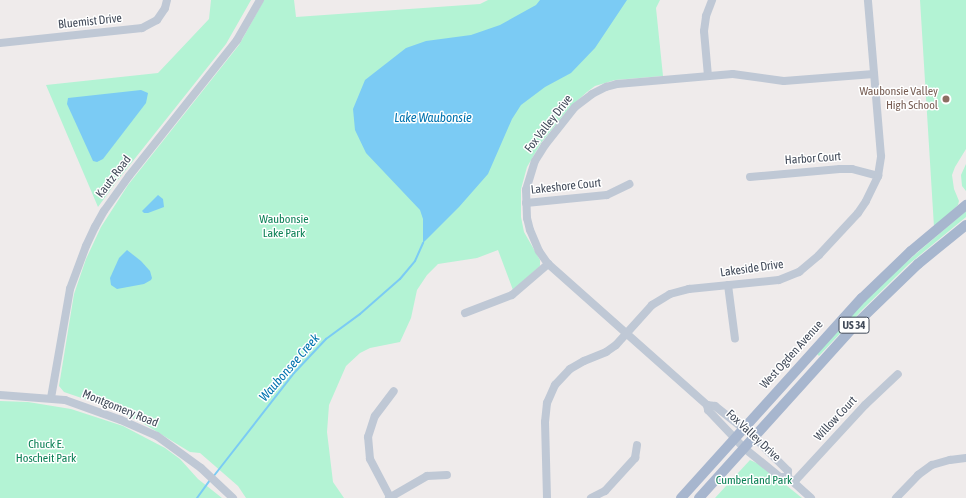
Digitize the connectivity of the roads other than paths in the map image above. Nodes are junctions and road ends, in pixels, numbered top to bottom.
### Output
1 (167, 0) edge
2 (260, 0) edge
3 (712, 0) edge
4 (868, 0) edge
5 (0, 43) edge
6 (874, 74) junction
7 (708, 76) junction
8 (878, 176) junction
9 (750, 177) dead end
10 (630, 184) dead end
11 (526, 203) junction
12 (966, 205) edge
13 (966, 224) edge
14 (548, 264) junction
15 (728, 285) junction
16 (465, 313) dead end
17 (625, 333) junction
18 (735, 339) dead end
19 (898, 374) dead end
20 (394, 391) dead end
21 (0, 395) edge
22 (51, 398) junction
23 (707, 405) junction
24 (743, 429) junction
25 (734, 438) junction
26 (754, 438) junction
27 (637, 445) dead end
28 (744, 448) junction
29 (966, 458) edge
30 (447, 474) dead end
31 (791, 479) junction
32 (233, 498) edge
33 (389, 498) edge
34 (547, 498) edge
35 (591, 498) edge
36 (681, 498) edge
37 (699, 498) edge
38 (811, 498) edge
39 (896, 498) edge

1 - 5 street, Bluemist Drive
2 - 22 street, Kautz Road
3 - 7 street
4 - 6 street, Lakeside Drive
6 - 7 street, Fox Valley Drive
6 - 8 street, Lakeside Drive
7 - 11 street, Fox Valley Drive
8 - 9 street, Harbor Court
8 - 15 street, Lakeside Drive
10 - 11 street, Lakeshore Court
11 - 14 street, Fox Valley Drive
12 - 24 main road, West Ogden Avenue / US 34
13 - 26 main road, US 34
14 - 16 street
14 - 17 street, Fox Valley Drive
15 - 17 street, Lakeside Drive
15 - 18 street
17 - 23 street, Fox Valley Drive
17 - 34 street, Lakeside Drive
19 - 31 street, Willow Court
20 - 33 street
21 - 22 street, Montgomery Road
22 - 32 street, Montgomery Road
23 - 24 street, Fox Valley Drive
23 - 25 street, Fox Valley Drive
24 - 25 main road, West Ogden Avenue / US 34
24 - 26 street, Fox Valley Drive
25 - 28 street, Fox Valley Drive
25 - 36 main road, West Ogden Avenue / US 34
26 - 28 main road, US 34
26 - 31 street, Fox Valley Drive
27 - 35 street
28 - 31 street, Fox Valley Drive
28 - 37 main road, US 34
29 - 39 street
30 - 33 street
31 - 38 street, Fox Valley Drive

